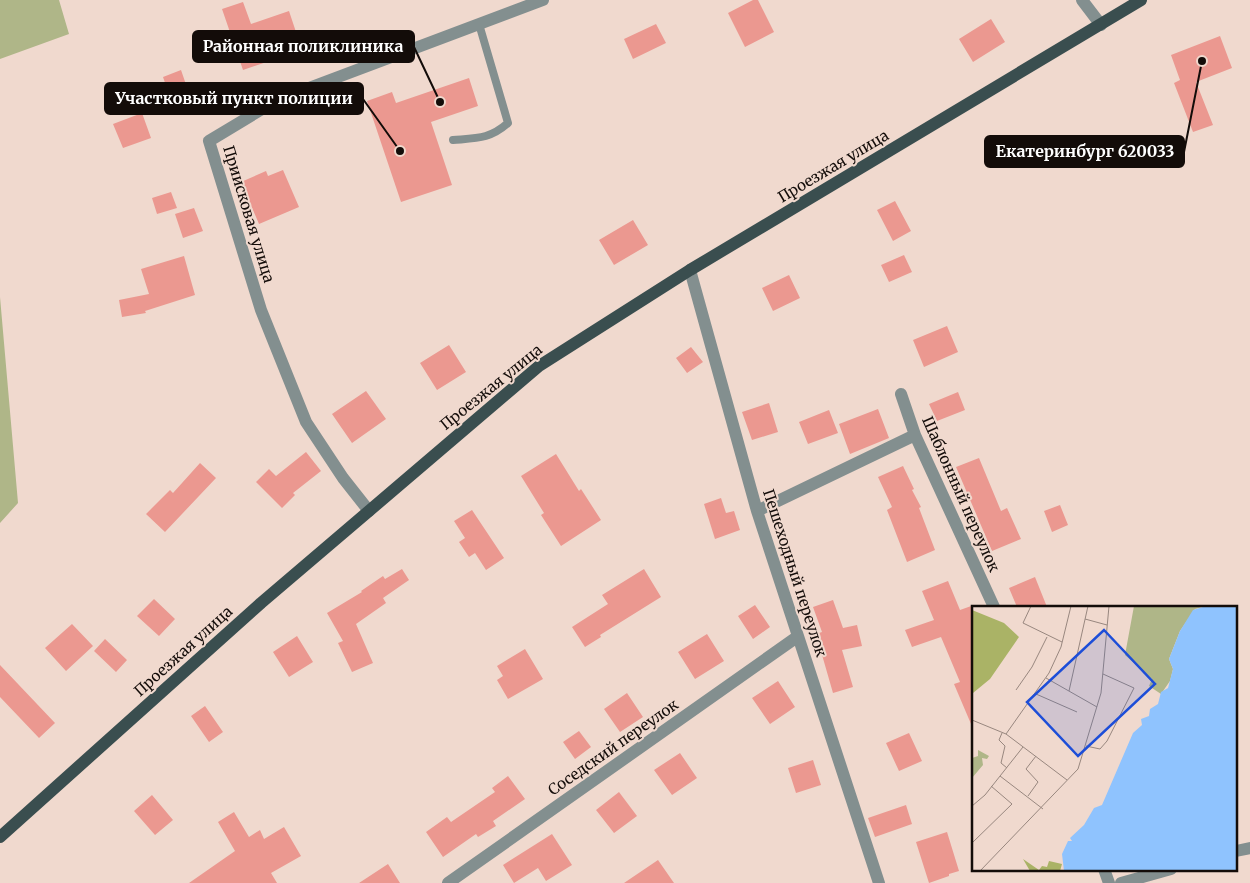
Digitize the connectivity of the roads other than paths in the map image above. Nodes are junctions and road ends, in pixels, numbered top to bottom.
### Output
1 (544, 0) edge
2 (1082, 0) edge
3 (1141, 0) edge
4 (479, 24) junction
5 (1101, 25) junction
6 (454, 140) dead end
7 (690, 270) junction
8 (901, 394) dead end
9 (915, 435) junction
10 (369, 511) junction
11 (757, 511) junction
12 (994, 606) edge
13 (797, 637) junction
14 (0, 836) edge
15 (1104, 870) edge
16 (1167, 870) edge
17 (448, 883) edge
18 (879, 883) edge
19 (1109, 883) edge
20 (1121, 883) edge

1 - 4 street, Приисковая улица
2 - 5 street
3 - 5 main road, Проезжая улица
4 - 6 lane
4 - 10 street, Приисковая улица
5 - 7 main road, Проезжая улица
7 - 10 main road, Проезжая улица
7 - 11 street, Пешеходный переулок
8 - 9 street, Шаблонный переулок
9 - 11 street
9 - 12 street, Шаблонный переулок
10 - 14 main road, Проезжая улица
11 - 13 street, Пешеходный переулок
13 - 17 street, Соседский переулок
13 - 18 street, Пешеходный переулок
15 - 19 street
16 - 20 street

